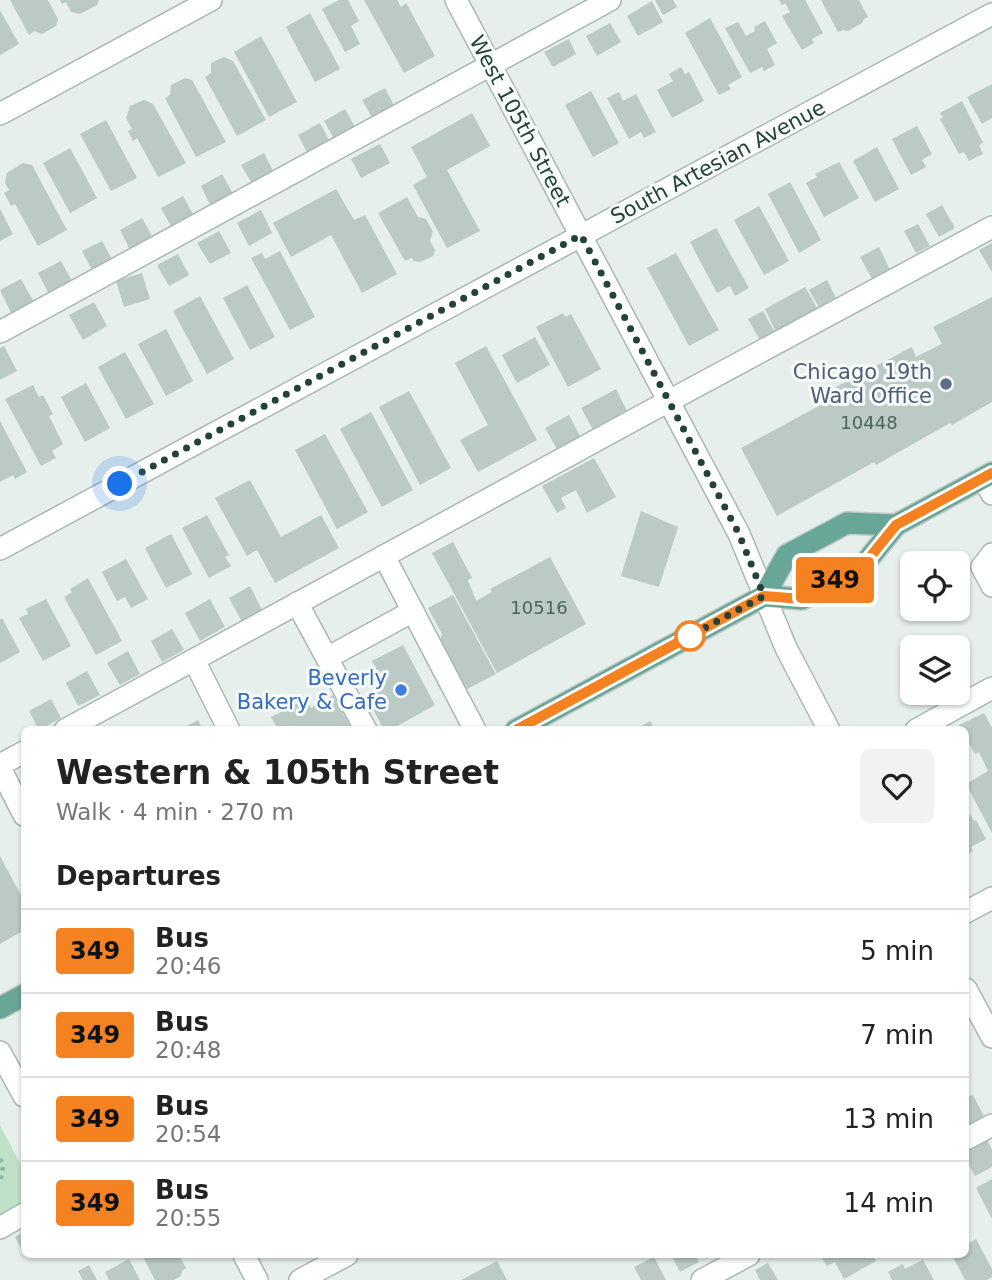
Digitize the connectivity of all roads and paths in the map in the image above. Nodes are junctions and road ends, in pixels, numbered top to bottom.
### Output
1 (211, 0) edge
2 (456, 0) edge
3 (610, 0) edge
4 (992, 14) edge
5 (491, 65) junction
6 (0, 114) edge
7 (992, 227) edge
8 (581, 235) junction
9 (0, 332) edge
10 (668, 401) junction
11 (989, 482) edge
12 (896, 525) junction
13 (0, 549) edge
14 (992, 554) edge
15 (384, 556) junction
16 (992, 586) edge
17 (764, 596) junction
18 (297, 603) junction
19 (413, 611) junction
20 (327, 658) junction
21 (194, 660) junction
22 (992, 688) edge
23 (72, 726) edge
24 (227, 726) edge
25 (364, 726) edge
26 (473, 726) edge
27 (523, 726) edge
28 (827, 726) edge
29 (923, 726) edge
30 (21, 754) edge
31 (0, 767) edge
32 (21, 809) edge
33 (992, 898) edge
34 (969, 910) edge
35 (969, 995) edge
36 (21, 997) edge
37 (0, 1008) edge
38 (992, 1037) edge
39 (0, 1052) edge
40 (21, 1090) edge
41 (992, 1125) edge
42 (969, 1137) edge
43 (0, 1159) edge
44 (0, 1180) edge
45 (21, 1216) edge
46 (0, 1228) edge
47 (246, 1258) edge
48 (341, 1258) edge
49 (743, 1258) edge
50 (257, 1280) edge
51 (300, 1280) edge
52 (702, 1280) edge

1 - 6 street
2 - 5 street, West 105th Street
3 - 5 street
4 - 8 street, South Artesian Avenue
5 - 8 street, West 105th Street
5 - 9 street
7 - 10 street
8 - 10 street, West 105th Street
8 - 13 street, South Artesian Avenue
10 - 15 street
10 - 17 street, West 105th Street
11 - 12 main road
12 - 17 main road
12 - 17 main road
14 - 16 street
15 - 18 street
15 - 19 street
17 - 27 main road
17 - 28 street, West 105th Street
18 - 20 street
18 - 21 street
19 - 20 street
19 - 26 street
20 - 25 street
21 - 23 street
21 - 24 street
22 - 29 street
30 - 31 street
31 - 32 street
33 - 34 street
35 - 38 street
36 - 37 main road
39 - 40 street
41 - 42 street
43 - 44 path
45 - 46 street
47 - 50 street
48 - 51 street
49 - 52 street

